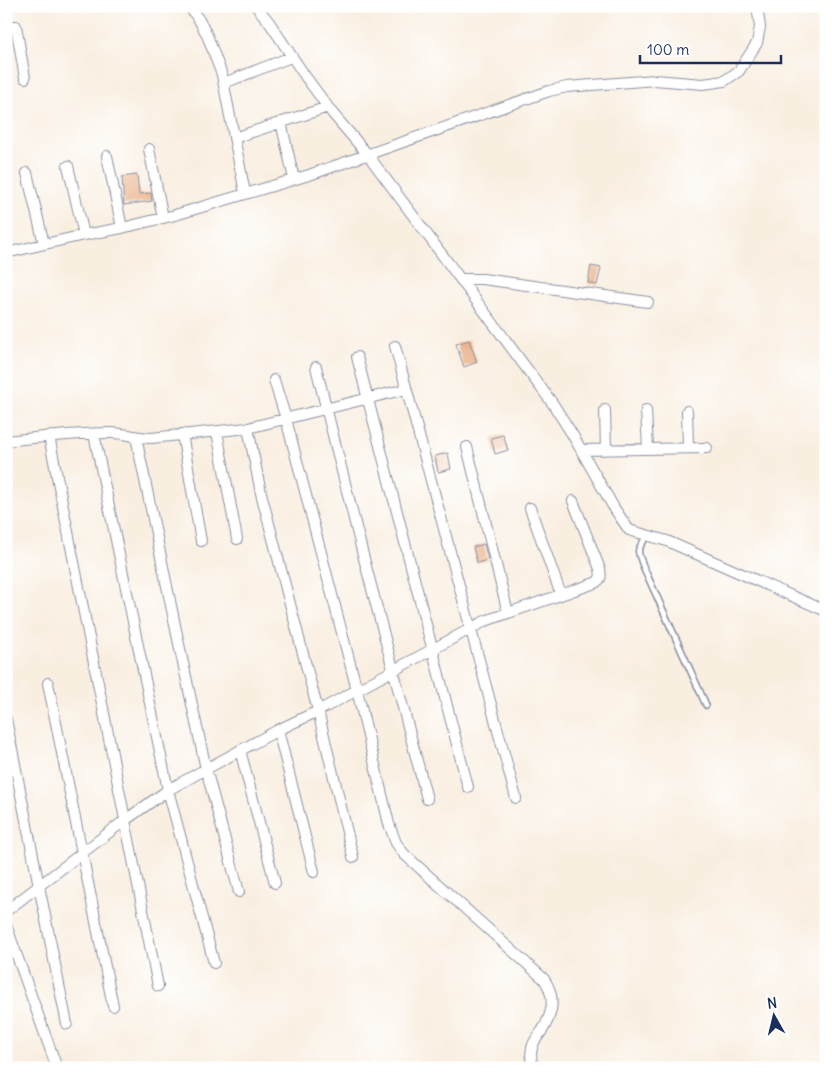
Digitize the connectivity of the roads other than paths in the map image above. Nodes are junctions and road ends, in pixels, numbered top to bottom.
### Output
1 (189, 6) edge
2 (256, 6) edge
3 (757, 6) edge
4 (6, 28) edge
5 (291, 57) junction
6 (25, 78) dead end
7 (224, 84) junction
8 (328, 107) junction
9 (281, 122) junction
10 (234, 138) junction
11 (149, 149) dead end
12 (368, 155) junction
13 (107, 156) dead end
14 (68, 166) dead end
15 (27, 173) dead end
16 (294, 179) junction
17 (245, 193) junction
18 (163, 218) junction
19 (122, 228) junction
20 (84, 235) junction
21 (44, 244) junction
22 (6, 253) edge
23 (461, 279) junction
24 (648, 302) dead end
25 (395, 346) dead end
26 (357, 357) dead end
27 (316, 367) dead end
28 (274, 380) dead end
29 (406, 389) junction
30 (367, 399) junction
31 (327, 409) junction
32 (604, 410) dead end
33 (646, 410) dead end
34 (688, 411) dead end
35 (286, 419) junction
36 (248, 428) junction
37 (217, 432) junction
38 (94, 434) junction
39 (182, 434) junction
40 (49, 436) junction
41 (136, 437) junction
42 (6, 441) edge
43 (467, 447) dead end
44 (688, 448) junction
45 (707, 448) dead end
46 (606, 449) junction
47 (648, 449) junction
48 (581, 450) junction
49 (573, 501) dead end
50 (530, 508) dead end
51 (647, 536) junction
52 (237, 539) dead end
53 (201, 540) dead end
54 (561, 595) junction
55 (826, 612) edge
56 (508, 613) junction
57 (470, 628) junction
58 (432, 649) junction
59 (394, 670) junction
60 (48, 684) dead end
61 (357, 690) junction
62 (706, 705) dead end
63 (318, 711) junction
64 (6, 719) edge
65 (278, 730) junction
66 (240, 750) junction
67 (206, 769) junction
68 (468, 787) dead end
69 (168, 790) junction
70 (516, 798) dead end
71 (427, 799) dead end
72 (124, 821) junction
73 (82, 853) junction
74 (353, 857) dead end
75 (314, 872) dead end
76 (275, 883) dead end
77 (38, 886) junction
78 (239, 892) dead end
79 (6, 911) edge
80 (6, 925) edge
81 (214, 963) dead end
82 (158, 986) dead end
83 (113, 1006) dead end
84 (67, 1024) dead end
85 (57, 1068) edge
86 (532, 1068) edge

1 - 7 street
2 - 5 street
3 - 12 street
4 - 6 street
5 - 7 street
5 - 8 street
7 - 10 street
8 - 9 street
8 - 12 street
9 - 10 street
9 - 16 street
10 - 17 street
11 - 18 street
12 - 16 street
12 - 23 street
13 - 19 street
14 - 20 street
15 - 21 street
16 - 17 street
17 - 18 street
18 - 19 street
19 - 20 street
20 - 21 street
21 - 22 street
23 - 24 street
23 - 48 street
25 - 29 street
26 - 30 street
27 - 31 street
28 - 35 street
29 - 30 street
29 - 57 street
30 - 31 street
30 - 58 street
31 - 35 street
31 - 59 street
32 - 46 street
33 - 47 street
34 - 44 street
35 - 36 street
35 - 61 street
36 - 37 street
36 - 63 street
37 - 39 street
37 - 52 street
38 - 40 street
38 - 41 street
38 - 69 street
39 - 41 street
39 - 53 street
40 - 42 street
40 - 72 street
41 - 67 street
43 - 56 street
44 - 45 street
44 - 47 street
46 - 47 street
46 - 48 street
48 - 51 street
49 - 54 street
50 - 54 street
51 - 55 street
51 - 62 lane
54 - 56 street
56 - 57 street
57 - 58 street
57 - 70 street
58 - 59 street
58 - 68 street
59 - 61 street
59 - 71 street
60 - 73 street
61 - 63 street
61 - 86 street
63 - 65 street
63 - 74 street
64 - 77 street
65 - 66 street
65 - 75 street
66 - 67 street
66 - 76 street
67 - 69 street
67 - 78 street
69 - 72 street
69 - 81 street
72 - 73 street
72 - 82 street
73 - 77 street
73 - 83 street
77 - 79 street
77 - 84 street
80 - 85 street

